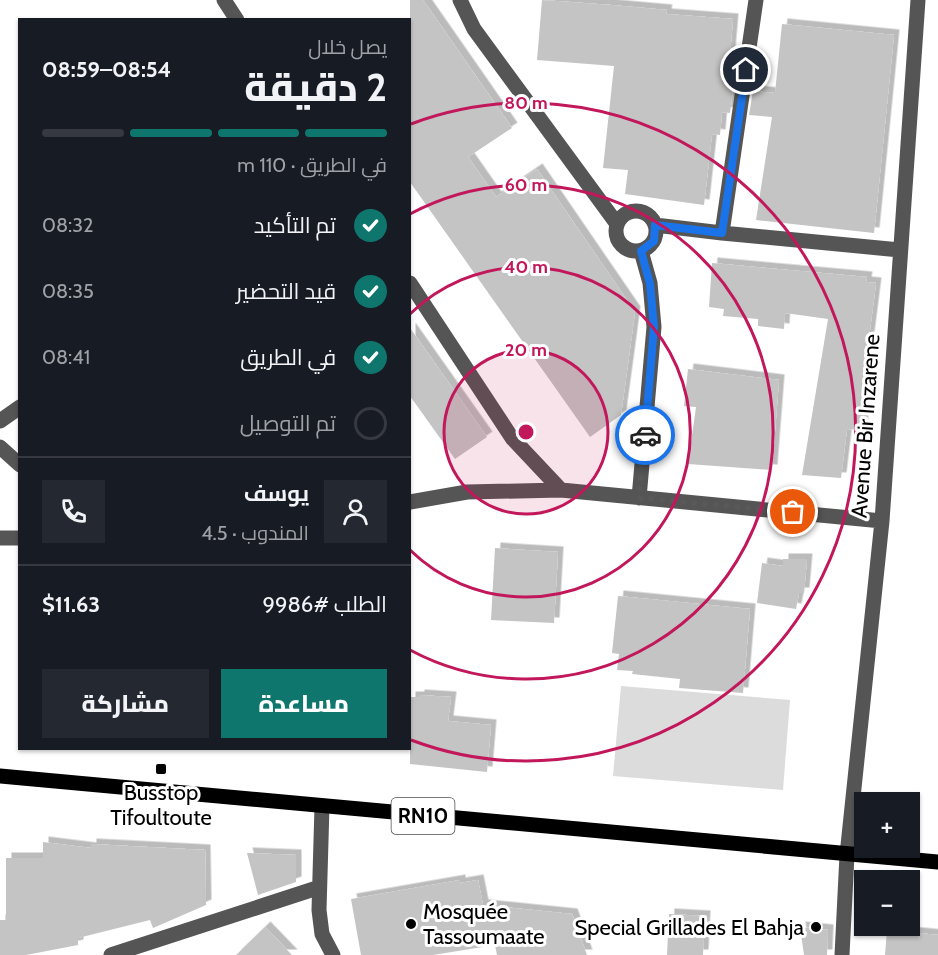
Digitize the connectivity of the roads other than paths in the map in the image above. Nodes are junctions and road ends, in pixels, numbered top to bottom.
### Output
1 (224, 0) edge
2 (460, 0) edge
3 (756, 0) edge
4 (918, 0) edge
5 (236, 18) edge
6 (617, 224) junction
7 (655, 225) junction
8 (722, 233) junction
9 (900, 250) junction
10 (641, 251) junction
11 (411, 285) edge
12 (18, 408) edge
13 (0, 421) edge
14 (0, 447) edge
15 (18, 463) edge
16 (561, 490) junction
17 (639, 498) junction
18 (411, 502) edge
19 (882, 521) junction
20 (0, 538) edge
21 (18, 538) edge
22 (0, 776) edge
23 (322, 806) junction
24 (847, 855) junction
25 (938, 862) edge
26 (317, 888) junction
27 (111, 955) edge
28 (333, 955) edge
29 (842, 955) edge

1 - 5 street
2 - 6 street
3 - 8 street
4 - 9 street, Avenue Bir Inzarene
6 - 7 street
6 - 10 street
7 - 8 street
7 - 10 street
8 - 9 street
9 - 19 street, Avenue Bir Inzarene
10 - 17 street
11 - 16 street
12 - 13 street
14 - 15 street
16 - 17 street
16 - 18 street
17 - 19 street
19 - 24 street, Avenue Bir Inzarene
20 - 21 street
22 - 23 main road, RN10
23 - 24 main road, RN10
23 - 26 street
24 - 25 main road, RN10
24 - 29 street, Avenue Bir Inzarene
26 - 27 street
26 - 28 street

